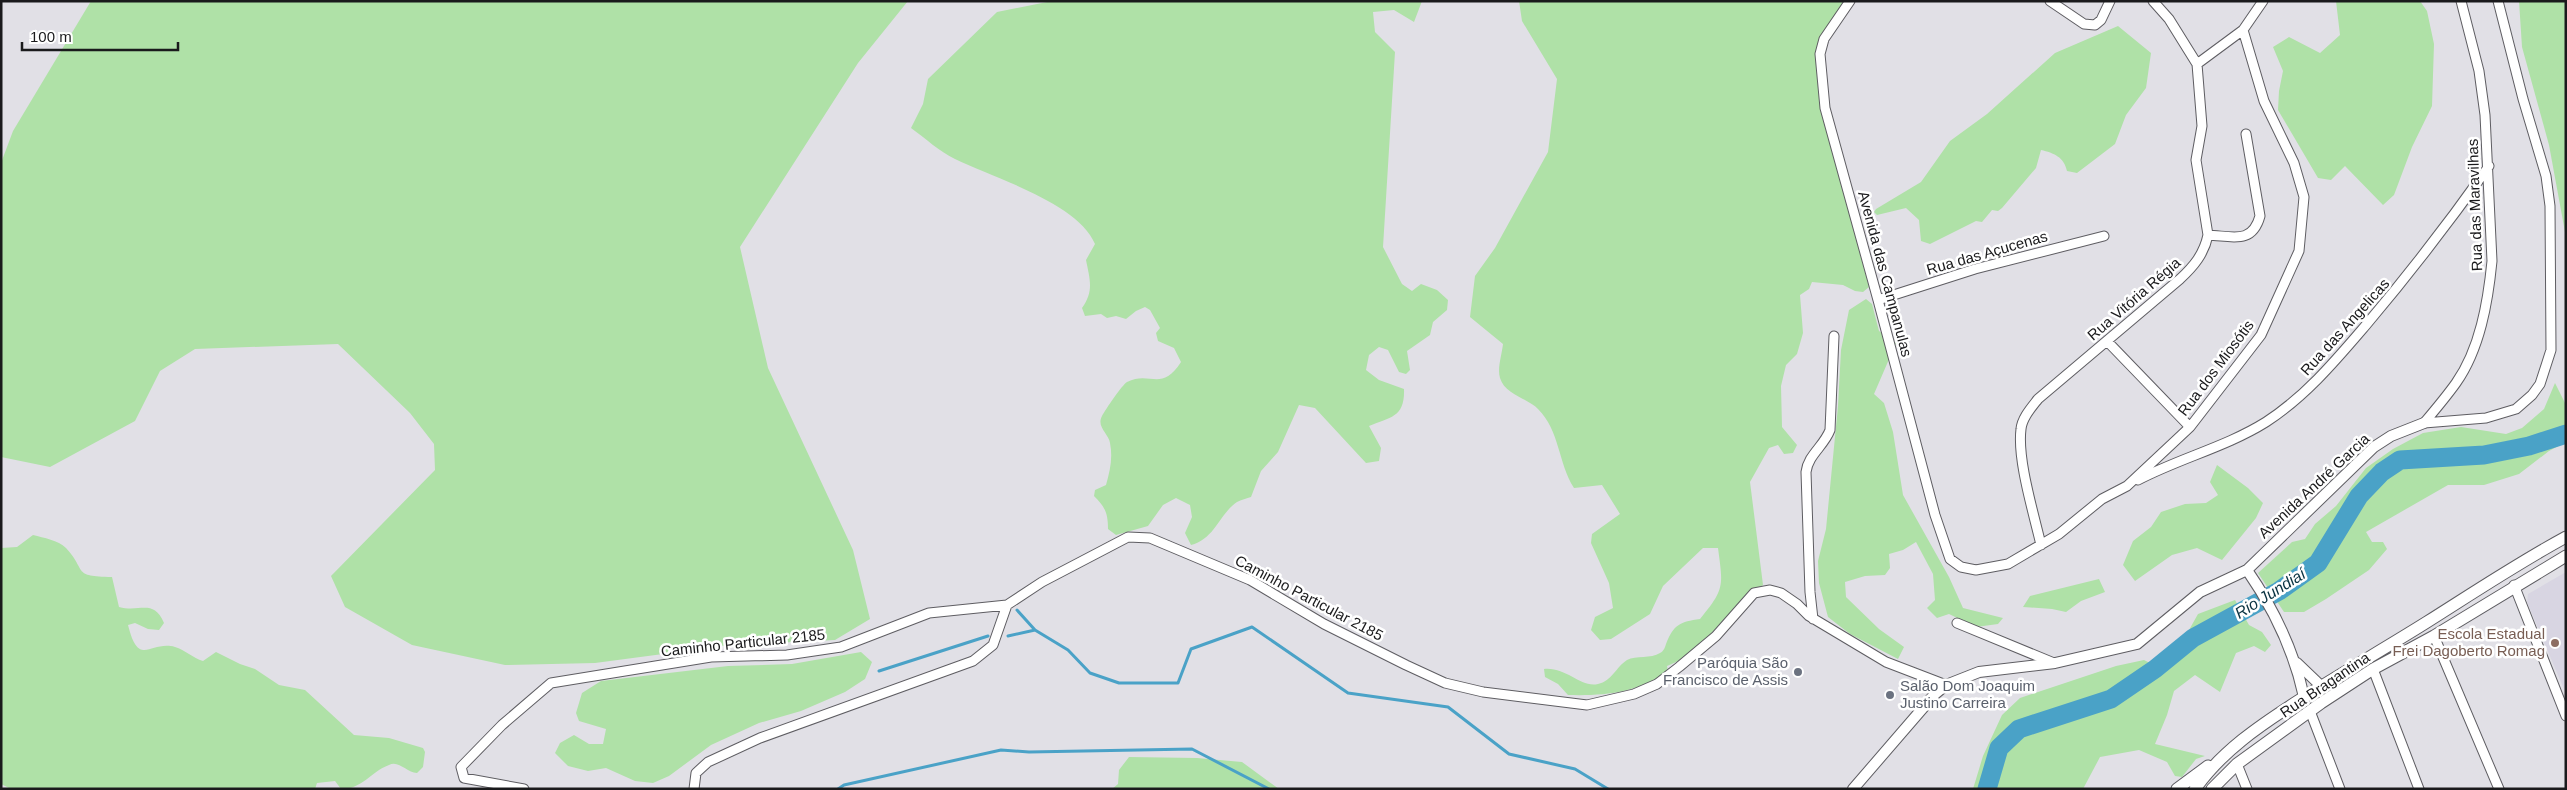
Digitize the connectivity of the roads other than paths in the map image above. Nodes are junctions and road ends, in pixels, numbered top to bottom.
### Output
1 (1850, 1) edge
2 (2050, 1) edge
3 (2110, 1) edge
4 (2153, 1) edge
5 (2263, 1) edge
6 (2461, 1) edge
7 (2498, 1) edge
8 (2242, 30) junction
9 (2197, 64) junction
10 (2246, 134) dead end
11 (2489, 166) junction
12 (2208, 234) junction
13 (2104, 236) dead end
14 (1878, 300) junction
15 (1834, 336) dead end
16 (2107, 341) junction
17 (2424, 423) junction
18 (2190, 427) junction
19 (2127, 486) junction
20 (2566, 537) edge
21 (2041, 545) junction
22 (2566, 556) edge
23 (1950, 559) joint
24 (2247, 570) junction
25 (2514, 585) junction
26 (1007, 605) junction
27 (1813, 619) junction
28 (1957, 624) dead end
29 (2434, 636) junction
30 (2296, 662) junction
31 (2055, 663) junction
32 (2373, 669) junction
33 (1946, 685) junction
34 (2312, 691) junction
35 (2310, 712) junction
36 (2566, 716) edge
37 (2218, 759) junction
38 (2237, 764) junction
39 (524, 789) edge
40 (694, 789) edge
41 (1854, 789) edge
42 (2176, 789) edge
43 (2195, 789) edge
44 (2212, 789) edge
45 (2247, 789) edge
46 (2340, 789) edge
47 (2419, 789) edge
48 (2499, 789) edge

1 - 14 street, Avenida das Campanulas
2 - 3 street
4 - 9 street
5 - 8 street
6 - 11 street, Rua das Maravilhas
7 - 17 street, Avenida André Garcia
8 - 9 street
8 - 18 street, Rua dos Miosótis
9 - 12 street
10 - 12 street
11 - 17 street, Rua das Maravilhas
11 - 19 street, Rua das Angelicas
12 - 16 street, Rua Vitória Régia
13 - 14 street, Rua das Açucenas
14 - 23 street, Avenida das Campanulas
15 - 27 street
16 - 18 street
16 - 21 street, Rua Vitória Régia
17 - 24 street, Avenida André Garcia
18 - 19 street, Rua dos Miosótis
19 - 21 street, Rua dos Miosótis
20 - 34 main road, Rua Bragantina
21 - 23 street, Rua dos Miosótis
22 - 25 main road, Rua Bragantina
24 - 30 street
24 - 31 street, Avenida André Garcia
25 - 29 main road, Rua Bragantina
25 - 36 street
26 - 27 street, Caminho Particular 2185
26 - 39 street, Caminho Particular 2185
26 - 40 street
27 - 33 street
28 - 31 street
29 - 32 main road, Rua Bragantina
29 - 48 street
30 - 34 street
30 - 34 street
31 - 33 street, Avenida André Garcia
32 - 35 main road, Rua Bragantina
32 - 47 street
33 - 41 street
34 - 37 main road, Rua Bragantina
35 - 38 main road, Rua Bragantina
35 - 46 street
37 - 42 main road
37 - 43 main road
38 - 44 main road, Rua Bragantina
38 - 45 street

